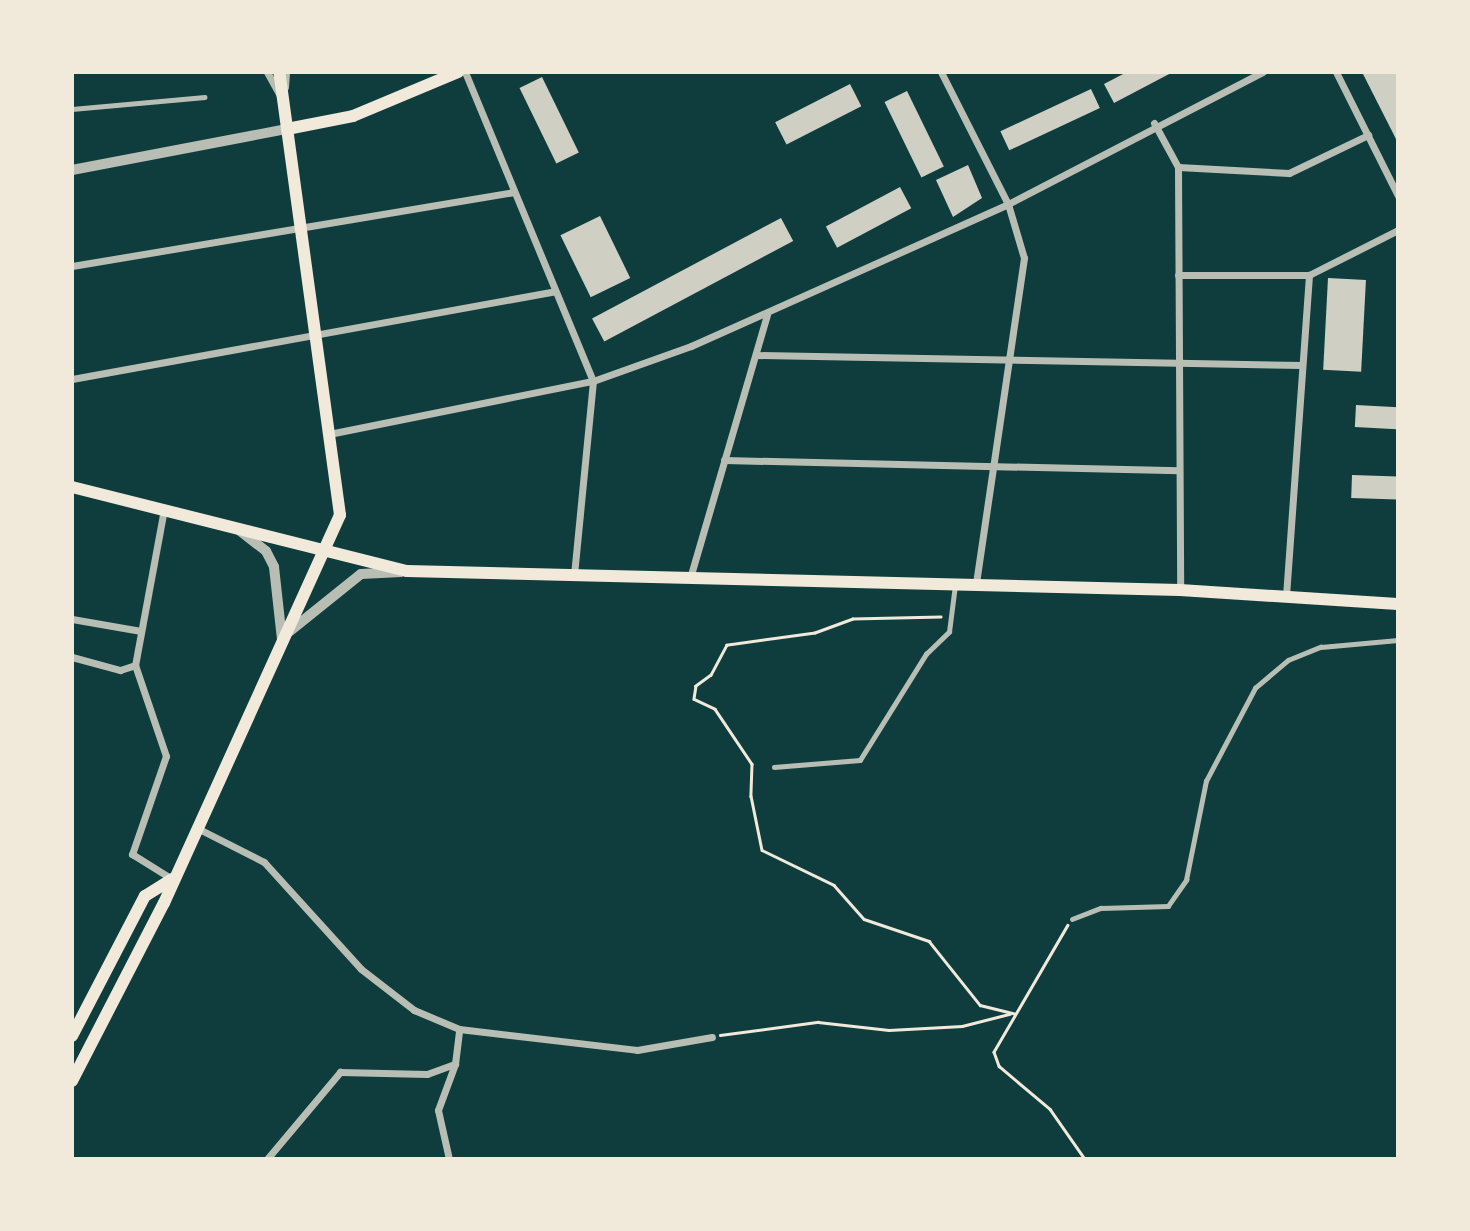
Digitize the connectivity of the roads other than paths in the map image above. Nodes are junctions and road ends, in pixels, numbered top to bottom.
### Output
1 (267, 72) edge
2 (279, 72) edge
3 (286, 72) edge
4 (457, 72) edge
5 (465, 72) edge
6 (941, 72) edge
7 (1263, 72) edge
8 (1336, 72) edge
9 (204, 97) dead end
10 (283, 99) junction
11 (72, 109) edge
12 (1154, 123) junction
13 (287, 129) junction
14 (1368, 135) junction
15 (1178, 167) junction
16 (72, 170) edge
17 (514, 192) junction
18 (1398, 196) edge
19 (1008, 204) junction
20 (301, 228) junction
21 (1398, 230) edge
22 (72, 265) edge
23 (1178, 275) junction
24 (1309, 275) junction
25 (555, 291) junction
26 (767, 315) junction
27 (316, 334) junction
28 (756, 355) junction
29 (1010, 359) junction
30 (1179, 363) junction
31 (1302, 365) junction
32 (72, 379) edge
33 (593, 381) junction
34 (329, 434) junction
35 (724, 460) junction
36 (995, 466) junction
37 (1179, 470) junction
38 (72, 487) edge
39 (164, 508) junction
40 (230, 524) junction
41 (326, 550) junction
42 (407, 571) junction
43 (574, 575) junction
44 (690, 578) junction
45 (956, 584) junction
46 (976, 585) junction
47 (1180, 590) junction
48 (1286, 596) junction
49 (1398, 604) edge
50 (72, 619) edge
51 (141, 631) junction
52 (282, 639) junction
53 (1398, 640) edge
54 (72, 657) edge
55 (135, 665) junction
56 (774, 767) dead end
57 (198, 829) junction
58 (172, 879) junction
59 (1072, 919) road end
60 (459, 1030) junction
61 (72, 1036) edge
62 (712, 1037) road end
63 (455, 1064) junction
64 (72, 1081) edge
65 (267, 1159) edge
66 (449, 1159) edge

1 - 10 street
2 - 10 main road
3 - 10 street
4 - 13 main road
5 - 17 street
6 - 19 street
7 - 12 street
8 - 14 street
9 - 11 lane
10 - 13 main road
12 - 15 street
12 - 19 street
13 - 16 street
13 - 20 main road
14 - 15 street
14 - 18 street
15 - 23 street
17 - 20 street
17 - 25 street
19 - 26 street
19 - 29 street
20 - 22 street
20 - 27 main road
21 - 24 street
23 - 24 street
23 - 30 street
24 - 31 street
25 - 27 street
25 - 33 street
26 - 28 street
26 - 33 street
27 - 32 street
27 - 34 main road
28 - 29 street
28 - 35 street
29 - 30 street
29 - 36 street
30 - 31 street
30 - 37 street
31 - 48 street
33 - 34 street
33 - 43 street
34 - 41 main road
35 - 36 street
35 - 44 street
36 - 37 street
36 - 46 street
37 - 47 street
38 - 39 main road
39 - 40 main road
39 - 51 street
40 - 41 main road
40 - 52 street
41 - 42 main road
41 - 52 main road
42 - 43 main road
42 - 52 street
43 - 44 main road
44 - 45 main road
45 - 46 main road
45 - 56 lane
46 - 47 main road
47 - 48 main road
48 - 49 main road
50 - 51 street
51 - 55 street
52 - 57 main road
53 - 59 lane
54 - 55 street
55 - 58 street
57 - 58 main road
57 - 60 street
58 - 61 main road
58 - 64 main road
60 - 62 street
60 - 63 street
63 - 65 street
63 - 66 street

